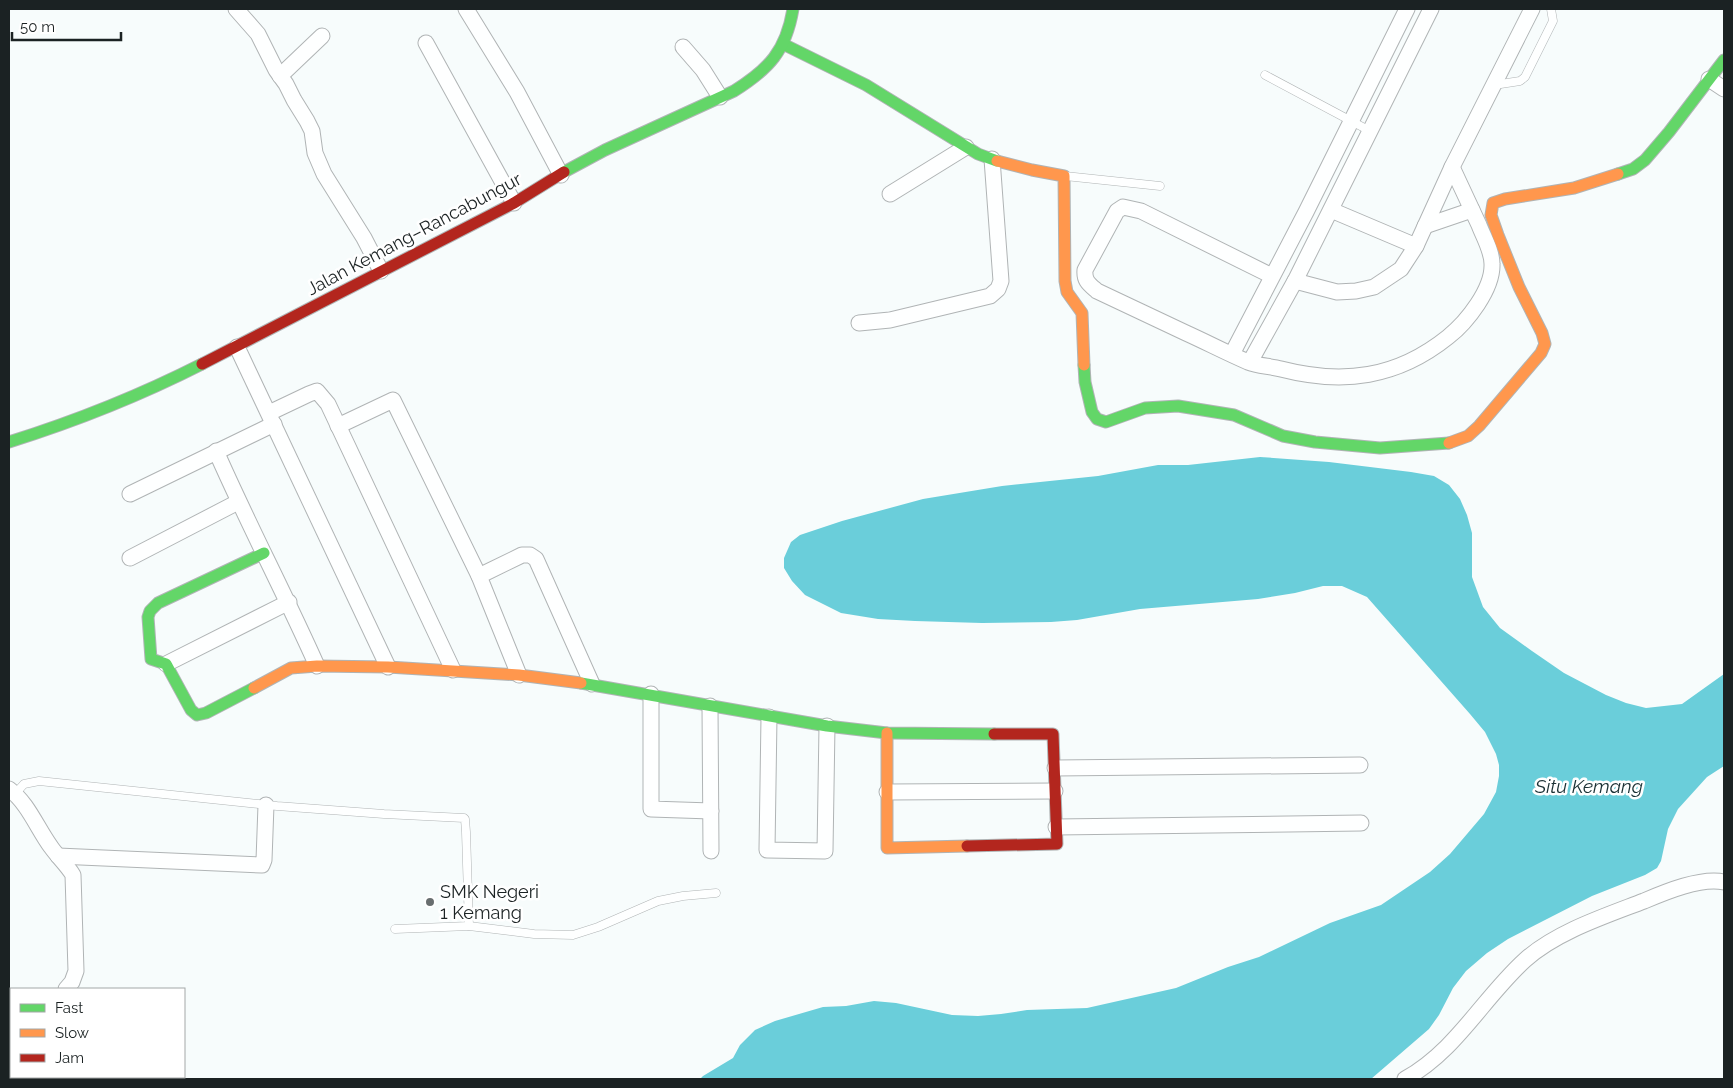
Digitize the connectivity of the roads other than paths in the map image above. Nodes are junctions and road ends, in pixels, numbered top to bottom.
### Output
1 (236, 9) edge
2 (466, 9) edge
3 (793, 9) edge
4 (1407, 9) edge
5 (1431, 9) edge
6 (1532, 9) edge
7 (1551, 9) edge
8 (322, 36) dead end
9 (426, 43) dead end
10 (783, 44) junction
11 (683, 47) dead end
12 (1724, 60) edge
13 (1265, 75) dead end
14 (280, 76) junction
15 (1709, 79) junction
16 (1493, 85) junction
17 (1724, 89) edge
18 (720, 97) junction
19 (1351, 120) junction
20 (1370, 131) junction
21 (966, 147) junction
22 (992, 160) junction
23 (1452, 167) junction
24 (561, 175) junction
25 (1064, 176) junction
26 (1160, 186) dead end
27 (890, 194) dead end
28 (514, 203) junction
29 (1331, 210) junction
30 (1472, 210) junction
31 (1425, 226) junction
32 (1416, 246) junction
33 (381, 271) junction
34 (1272, 276) junction
35 (1295, 281) junction
36 (859, 323) dead end
37 (236, 347) junction
38 (1232, 354) junction
39 (1250, 362) junction
40 (271, 418) junction
41 (338, 426) junction
42 (9, 442) edge
43 (216, 451) junction
44 (130, 494) dead end
45 (238, 502) junction
46 (264, 553) junction
47 (130, 558) dead end
48 (479, 576) junction
49 (288, 602) junction
50 (166, 664) junction
51 (317, 666) junction
52 (388, 667) junction
53 (453, 670) junction
54 (519, 675) junction
55 (592, 684) junction
56 (651, 694) junction
57 (710, 706) junction
58 (769, 717) junction
59 (827, 726) junction
60 (887, 732) junction
61 (1360, 765) dead end
62 (1055, 768) junction
63 (1055, 791) junction
64 (12, 792) edge
65 (887, 792) junction
66 (266, 805) junction
67 (711, 811) junction
68 (1361, 823) dead end
69 (1056, 827) junction
70 (711, 851) dead end
71 (58, 856) junction
72 (1724, 882) edge
73 (716, 893) dead end
74 (469, 926) junction
75 (395, 929) dead end
76 (67, 988) edge
77 (1405, 1079) edge

1 - 14 street
2 - 24 street
3 - 10 street, Jalan Kemang–Rancabungur
4 - 19 street
5 - 20 street
6 - 16 street
7 - 16 lane
8 - 14 street
9 - 28 street
10 - 18 street, Jalan Kemang–Rancabungur
10 - 21 street
11 - 18 street
12 - 15 street
13 - 19 lane
14 - 33 street
15 - 17 street
15 - 25 street
16 - 23 street
18 - 24 street, Jalan Kemang–Rancabungur
19 - 20 lane
19 - 34 street
20 - 29 street
21 - 22 street
21 - 27 street
22 - 25 street
22 - 36 street
23 - 30 street
23 - 31 street
24 - 28 street, Jalan Kemang–Rancabungur
25 - 26 lane
28 - 33 street, Jalan Kemang–Rancabungur
29 - 32 street
29 - 35 street
30 - 31 street
30 - 39 street
31 - 32 street
32 - 35 street
33 - 37 street, Jalan Kemang–Rancabungur
34 - 38 street
34 - 38 street
35 - 39 street
37 - 40 street
37 - 42 street, Jalan Kemang–Rancabungur
38 - 39 street
40 - 41 street
40 - 43 street
40 - 52 street
41 - 48 street
41 - 53 street
43 - 44 street
43 - 45 street
45 - 46 street
45 - 47 street
46 - 49 street
46 - 50 street
48 - 54 street
48 - 55 street
49 - 50 street
49 - 51 street
50 - 51 street
51 - 52 street
52 - 53 street
53 - 54 street
54 - 55 street
55 - 56 street
56 - 57 street
56 - 67 street
57 - 58 street
57 - 67 street
58 - 59 street
58 - 59 street
59 - 60 street
60 - 62 street
60 - 65 street
61 - 62 street
62 - 63 street
63 - 65 street
63 - 69 street
64 - 66 lane
64 - 71 street
65 - 69 street
66 - 71 street
66 - 74 lane
67 - 70 street
68 - 69 street
71 - 76 street
72 - 77 street
73 - 74 lane
74 - 75 lane

